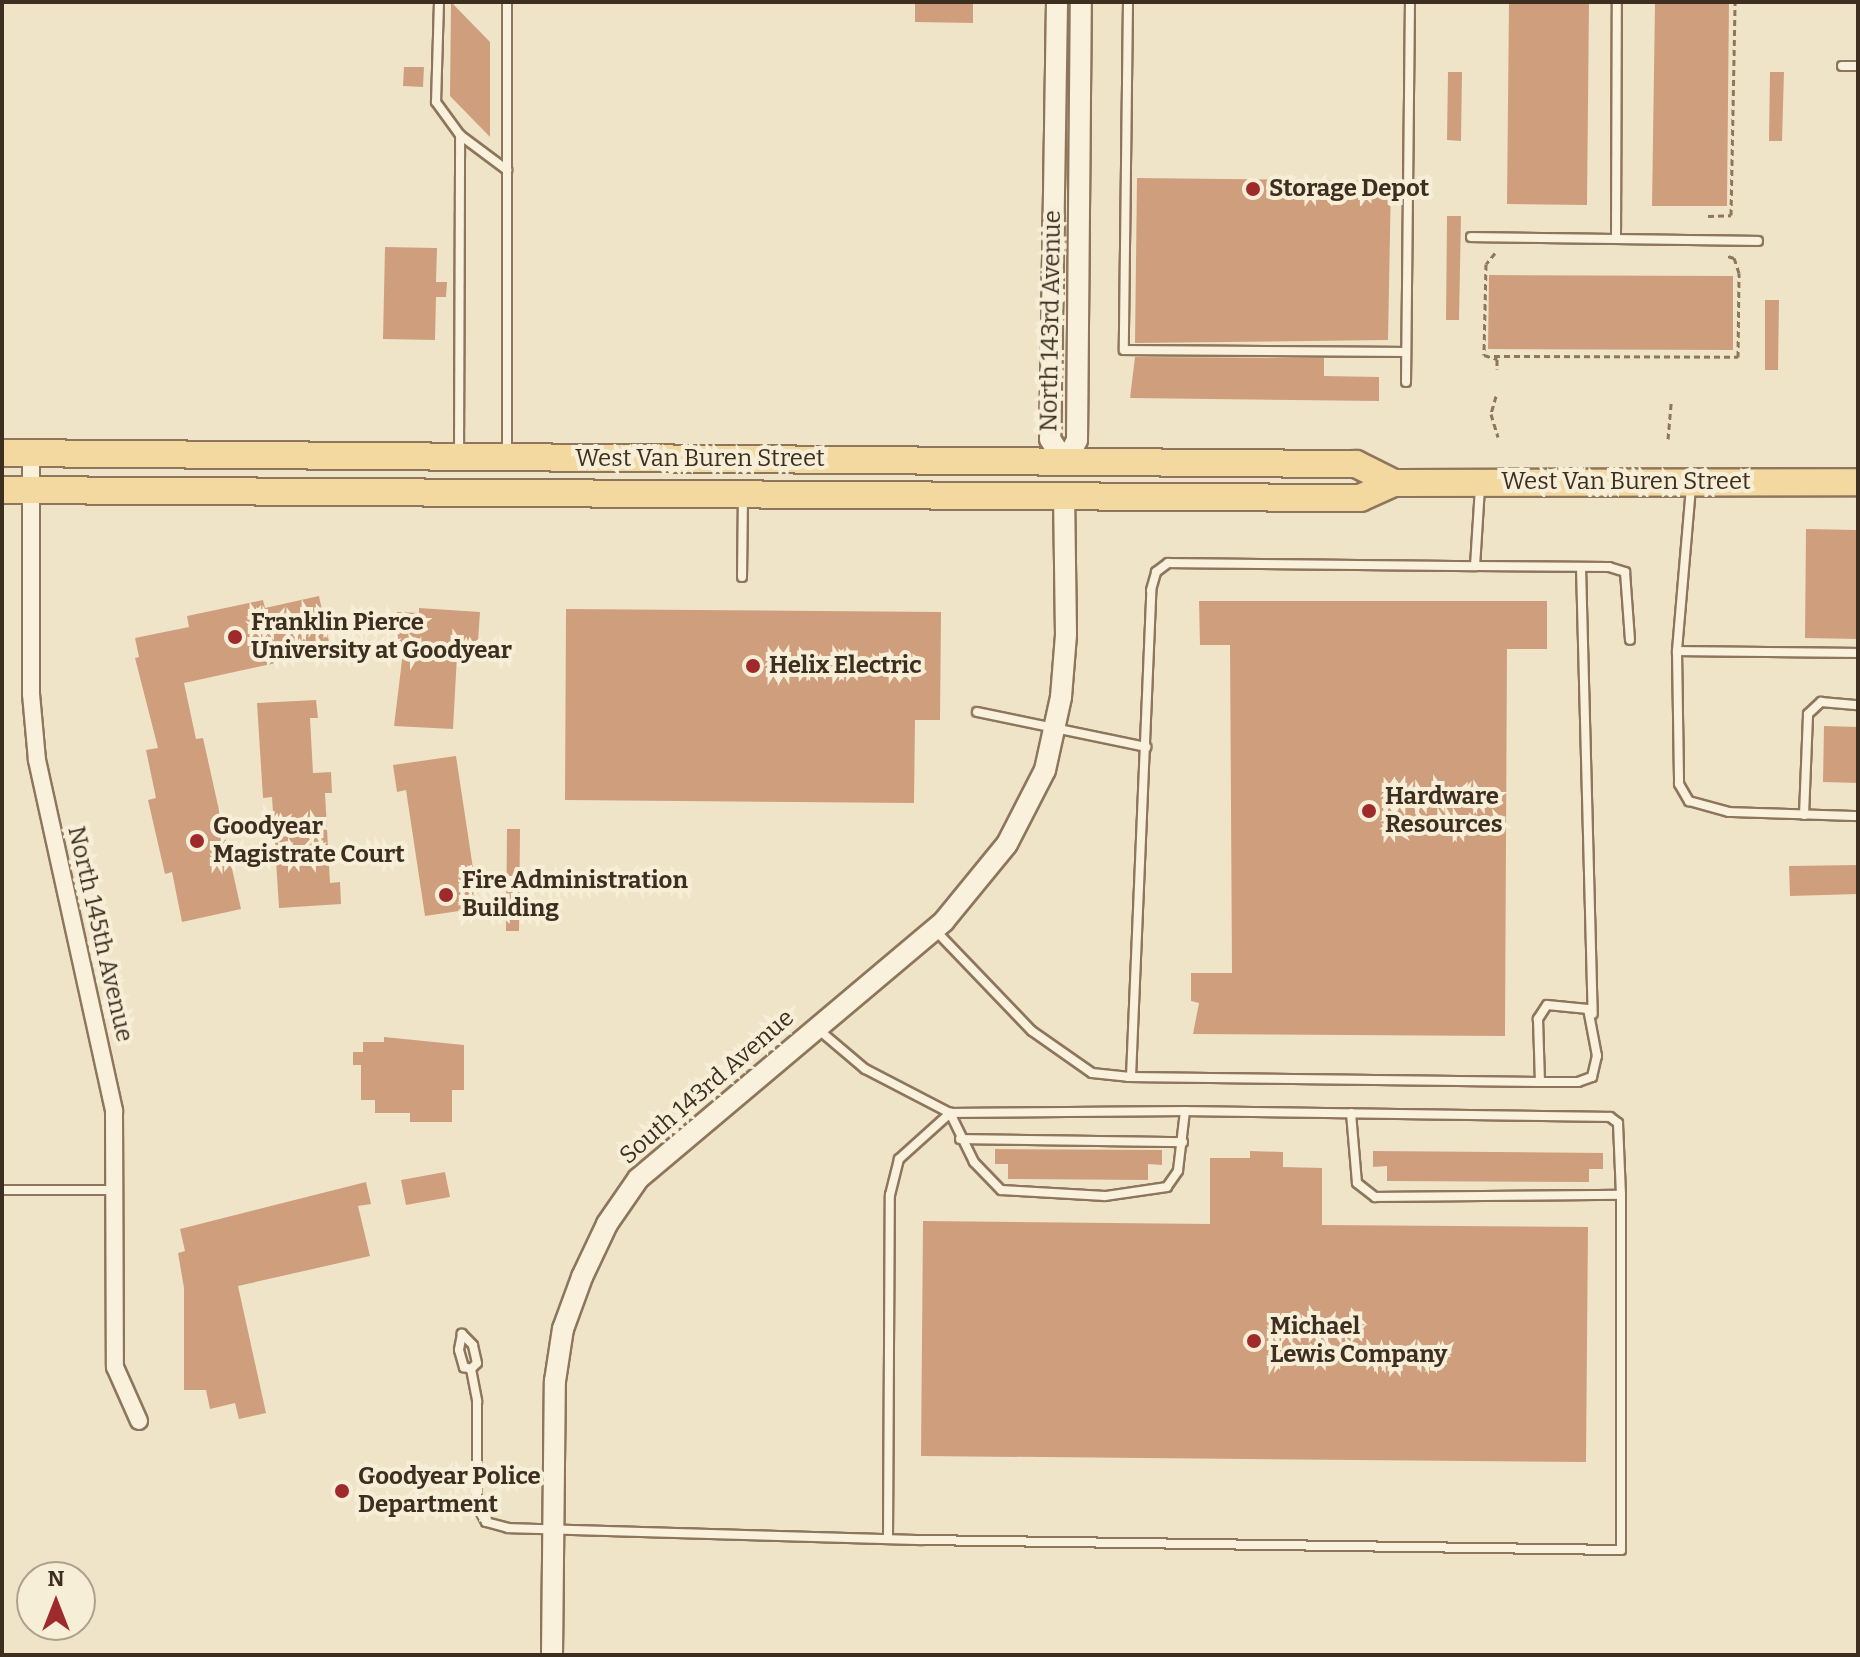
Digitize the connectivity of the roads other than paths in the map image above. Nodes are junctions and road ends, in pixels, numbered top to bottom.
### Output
1 (439, 2) edge
2 (507, 2) edge
3 (1057, 2) edge
4 (1081, 2) edge
5 (1128, 2) edge
6 (1410, 2) edge
7 (1617, 2) edge
8 (1842, 66) dead end
9 (1858, 66) edge
10 (460, 135) junction
11 (507, 170) junction
12 (1471, 237) dead end
13 (1616, 239) junction
14 (1758, 241) dead end
15 (1406, 352) junction
16 (1406, 382) dead end
17 (2, 453) edge
18 (31, 453) junction
19 (459, 457) junction
20 (507, 458) junction
21 (1065, 462) junction
22 (1480, 482) junction
23 (1691, 482) junction
24 (1858, 482) edge
25 (1394, 483) junction
26 (2, 490) edge
27 (31, 490) junction
28 (402, 493) junction
29 (743, 496) junction
30 (1064, 499) junction
31 (1475, 566) junction
32 (1581, 567) junction
33 (742, 577) dead end
34 (1630, 640) dead end
35 (1677, 651) junction
36 (1858, 653) edge
37 (1858, 705) edge
38 (977, 712) dead end
39 (1056, 727) junction
40 (1146, 747) junction
41 (1804, 815) junction
42 (1858, 816) edge
43 (934, 929) junction
44 (1593, 1014) junction
45 (815, 1027) junction
46 (1131, 1077) junction
47 (1540, 1082) junction
48 (1185, 1111) junction
49 (950, 1113) junction
50 (1351, 1113) junction
51 (960, 1139) junction
52 (1183, 1142) junction
53 (2, 1190) edge
54 (117, 1190) junction
55 (1621, 1195) junction
56 (471, 1369) dead end
57 (139, 1421) dead end
58 (554, 1530) junction
59 (888, 1539) junction
60 (552, 1655) edge

1 - 10 lane
2 - 11 lane
3 - 21 street, North 143rd Avenue
4 - 21 street, North 143rd Avenue
5 - 15 lane
6 - 15 lane
7 - 13 lane
8 - 9 lane
10 - 11 lane
10 - 19 lane
11 - 20 lane
12 - 13 lane
13 - 14 lane
15 - 16 lane
17 - 18 main road, West Van Buren Street
18 - 19 main road, West Van Buren Street
18 - 27 street, North 145th Avenue
19 - 20 main road, West Van Buren Street
20 - 21 main road, West Van Buren Street
20 - 28 main road
21 - 25 main road, West Van Buren Street
21 - 30 main road
22 - 23 main road, West Van Buren Street
22 - 25 main road, West Van Buren Street
22 - 31 lane
23 - 24 main road, West Van Buren Street
23 - 35 lane
25 - 30 main road, West Van Buren Street
26 - 27 main road, West Van Buren Street
27 - 28 main road, West Van Buren Street
27 - 54 street, North 145th Avenue
28 - 29 main road, West Van Buren Street
29 - 30 main road, West Van Buren Street
29 - 33 lane
30 - 39 street, South 143rd Avenue
31 - 32 lane
31 - 40 lane
32 - 34 lane
32 - 44 lane
35 - 36 lane
35 - 41 lane
37 - 41 lane
38 - 39 lane
39 - 40 lane
39 - 43 street, South 143rd Avenue
40 - 46 lane
41 - 42 lane
43 - 45 street, South 143rd Avenue
43 - 46 lane
44 - 47 lane
44 - 47 lane
45 - 49 lane
45 - 58 street, South 143rd Avenue
46 - 47 lane
48 - 49 lane
48 - 50 lane
48 - 52 lane
49 - 51 lane
49 - 59 lane
50 - 55 lane
50 - 55 lane
51 - 52 lane
51 - 52 lane
53 - 54 lane
54 - 57 street, North 145th Avenue
55 - 59 lane
56 - 58 lane
58 - 59 lane
58 - 60 street, South 143rd Avenue

